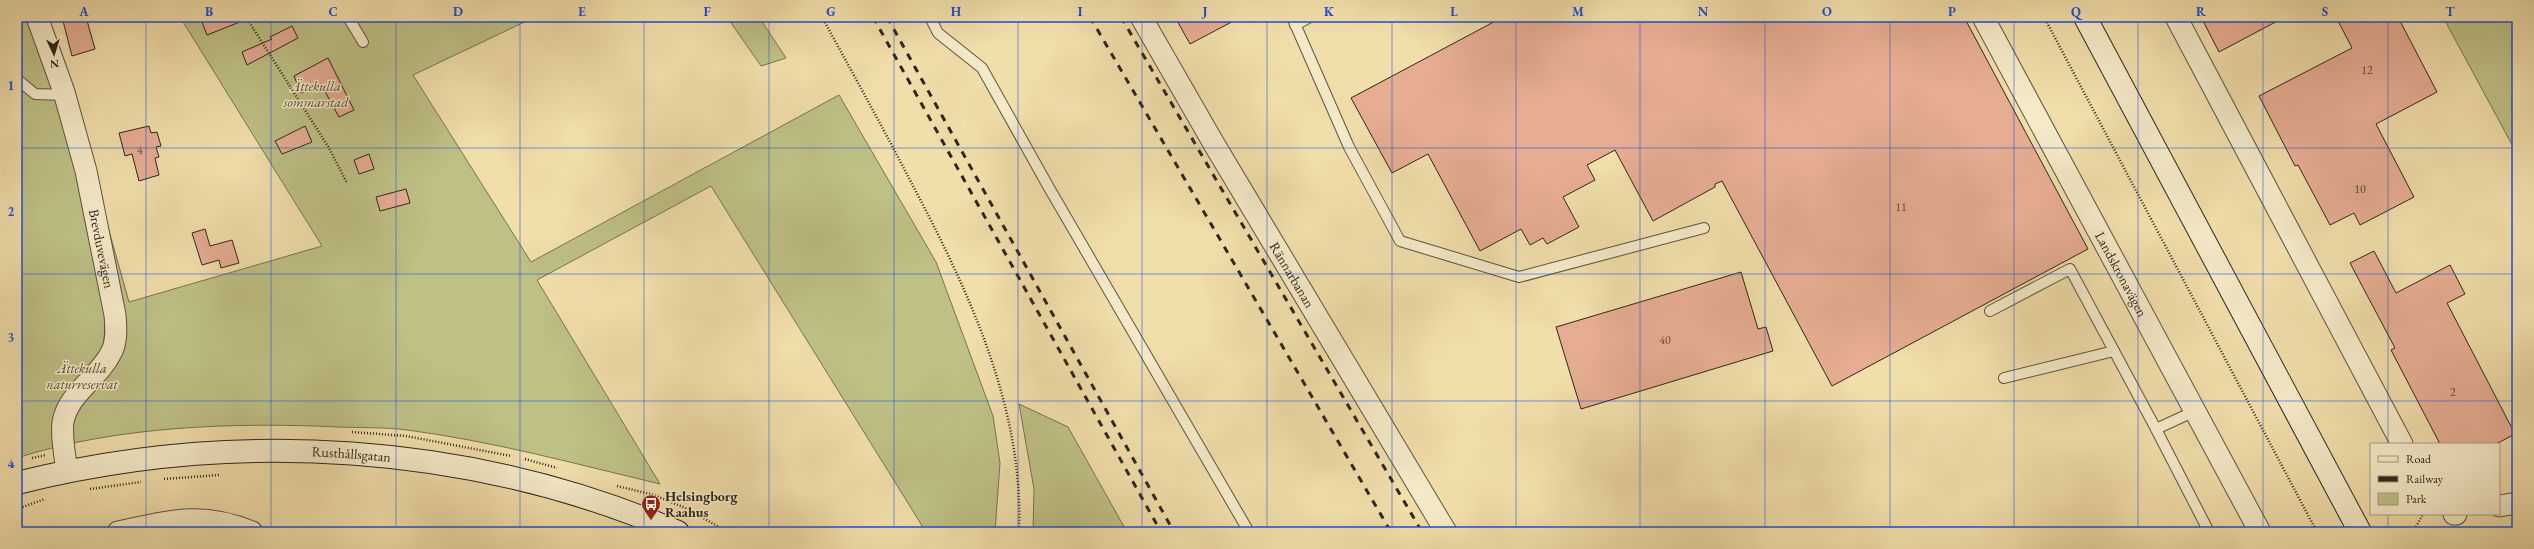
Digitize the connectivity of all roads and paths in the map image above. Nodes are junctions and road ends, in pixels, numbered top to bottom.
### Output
1 (37, 17) edge
2 (246, 17) edge
3 (348, 17) edge
4 (822, 17) edge
5 (930, 17) edge
6 (1141, 17) edge
7 (1310, 17) edge
8 (1983, 17) edge
9 (2044, 17) edge
10 (2085, 17) edge
11 (2176, 17) edge
12 (1294, 21) edge
13 (363, 42) dead end
14 (17, 79) edge
15 (64, 95) junction
16 (347, 183) dead end
17 (1704, 228) dead end
18 (1990, 311) dead end
19 (2114, 351) junction
20 (2004, 378) dead end
21 (2195, 411) junction
22 (2156, 429) junction
23 (2401, 443) edge
24 (67, 471) junction
25 (225, 474) dead end
26 (159, 480) dead end
27 (143, 482) dead end
28 (17, 483) edge
29 (82, 491) dead end
30 (51, 498) dead end
31 (2517, 503) edge
32 (2500, 506) edge
33 (17, 509) edge
34 (2422, 515) edge
35 (118, 532) edge
36 (252, 532) edge
37 (678, 532) edge
38 (1019, 532) edge
39 (1249, 532) edge
40 (1446, 532) edge
41 (2209, 532) edge
42 (2260, 532) edge
43 (2317, 532) edge
44 (2360, 532) edge
45 (2413, 532) edge

1 - 15 street, Brevduvevägen
2 - 16 path
3 - 13 lane
4 - 38 path
5 - 39 lane
6 - 40 street, Rännarbanan
7 - 12 lane
8 - 21 street, Landskronavägen
9 - 43 path
10 - 44 main road
11 - 23 street
12 - 17 lane
14 - 15 lane
15 - 24 street, Brevduvevägen
18 - 19 lane
19 - 20 lane
19 - 22 lane
21 - 22 lane
21 - 42 street, Landskronavägen
22 - 41 lane
24 - 28 main road, Rusthållsgatan
24 - 37 main road, Rusthållsgatan
25 - 26 path
27 - 29 path
30 - 33 path
31 - 32 street
34 - 45 path
35 - 36 street

